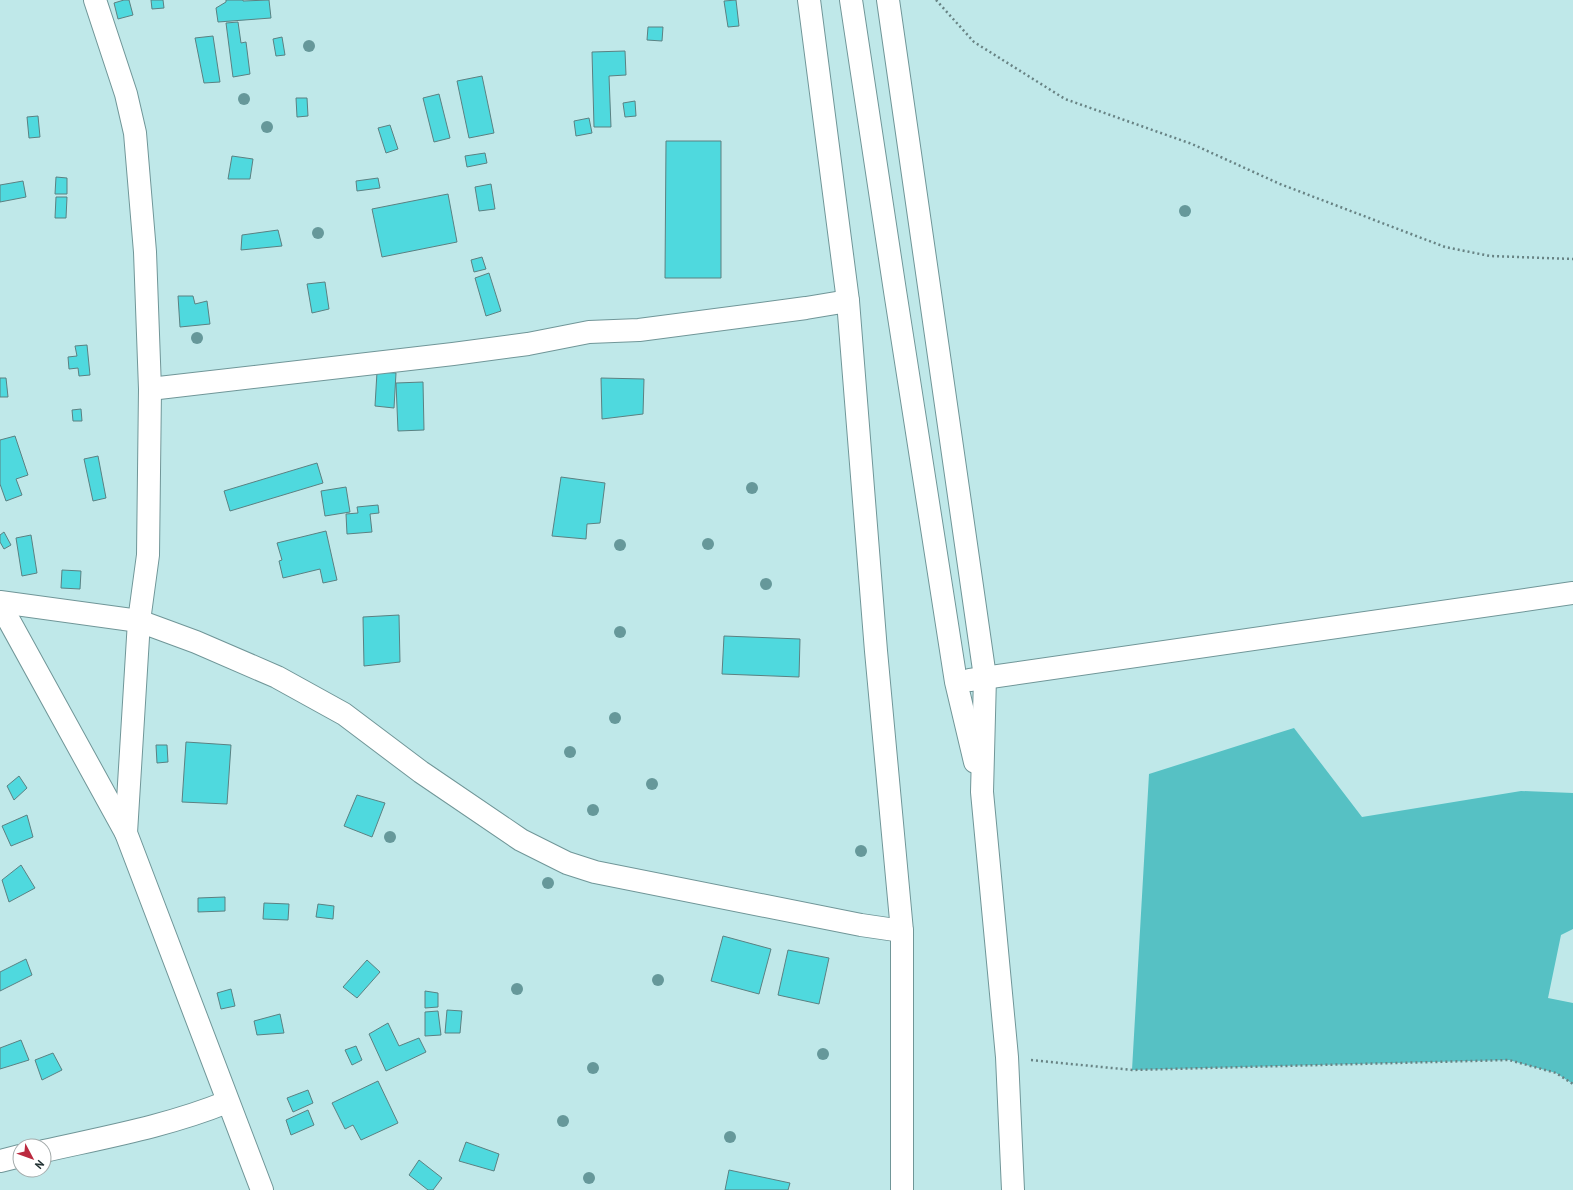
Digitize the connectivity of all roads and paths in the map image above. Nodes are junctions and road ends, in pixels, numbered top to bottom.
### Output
1 (95, 0) edge
2 (809, 0) edge
3 (851, 0) edge
4 (888, 0) edge
5 (936, 0) edge
6 (1573, 258) edge
7 (848, 301) junction
8 (150, 389) junction
9 (1573, 593) edge
10 (0, 603) edge
11 (139, 621) junction
12 (985, 677) junction
13 (956, 682) junction
14 (982, 792) junction
15 (126, 833) junction
16 (902, 931) junction
17 (1007, 1057) junction
18 (1573, 1084) edge
19 (227, 1102) junction
20 (52, 1149) edge
21 (12, 1158) edge
22 (0, 1161) edge
23 (262, 1190) edge
24 (902, 1190) edge
25 (1013, 1190) edge

1 - 8 main road
2 - 7 main road
3 - 13 main road
4 - 12 main road
5 - 6 path
7 - 8 main road
7 - 16 main road
8 - 11 main road
9 - 12 main road
10 - 11 main road
10 - 15 main road
11 - 15 main road
11 - 16 main road
12 - 13 main road
12 - 14 main road
13 - 14 main road
14 - 17 main road
15 - 19 main road
16 - 24 main road
17 - 18 path
17 - 25 main road
19 - 20 main road
19 - 23 main road
21 - 22 main road

